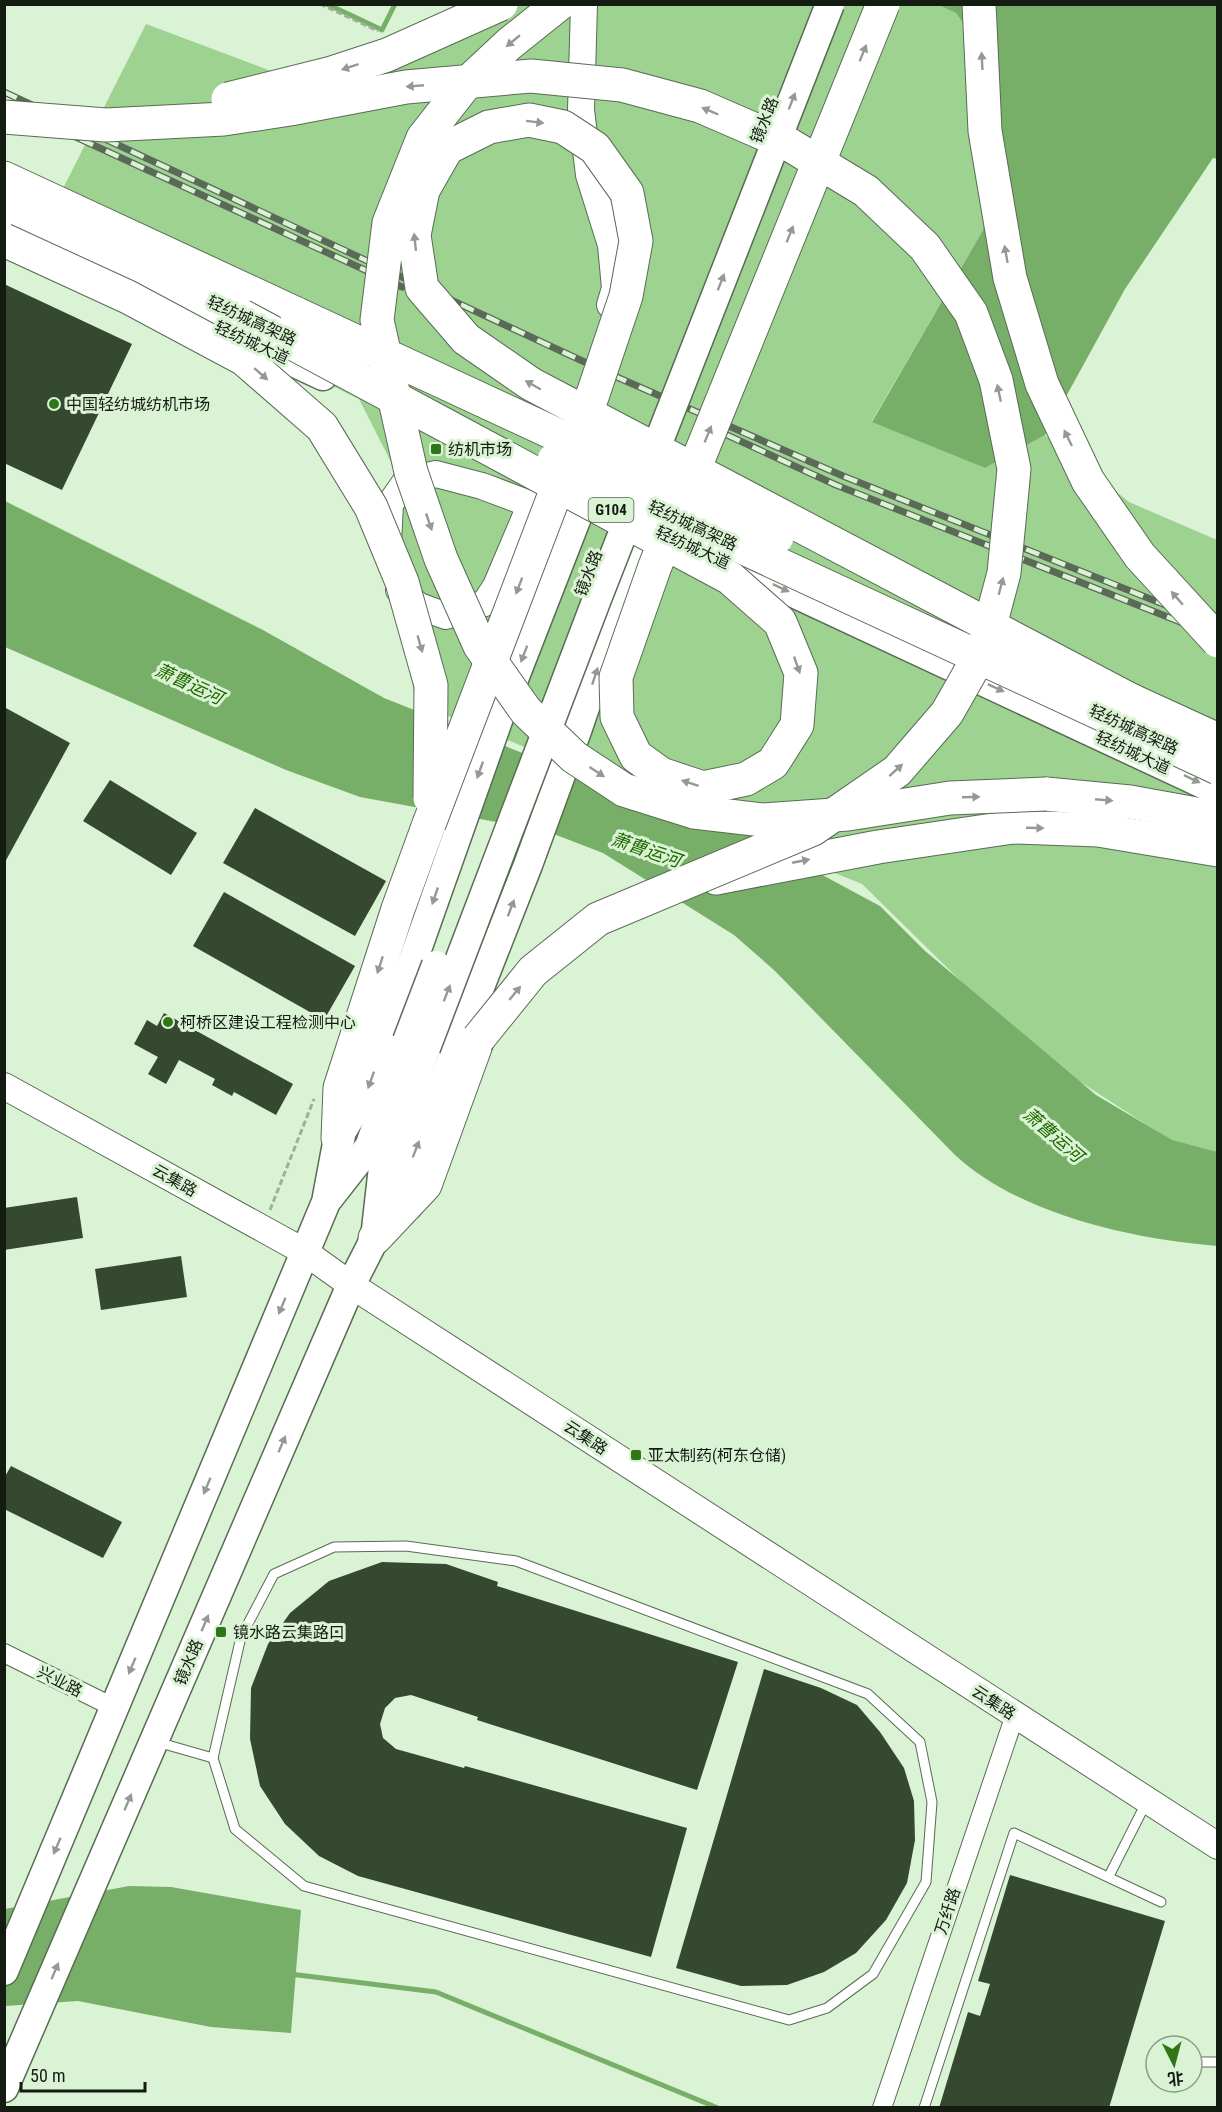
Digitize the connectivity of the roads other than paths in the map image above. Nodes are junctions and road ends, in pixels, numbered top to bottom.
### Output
1 (501, 4) edge
2 (559, 4) edge
3 (584, 4) edge
4 (810, 4) edge
5 (830, 4) edge
6 (883, 4) edge
7 (979, 4) edge
8 (4, 107) edge
9 (4, 117) edge
10 (4, 165) edge
11 (4, 178) edge
12 (4, 206) edge
13 (4, 227) edge
14 (4, 240) edge
15 (242, 316) junction
16 (598, 347) dead end
17 (609, 444) junction
18 (669, 472) junction
19 (579, 509) junction
20 (527, 513) dead end
21 (645, 525) junction
22 (1218, 641) edge
23 (1143, 706) junction
24 (1218, 728) edge
25 (1218, 740) edge
26 (1218, 768) edge
27 (1218, 791) edge
28 (1218, 818) edge
29 (442, 832) junction
30 (1218, 850) edge
31 (682, 884) junction
32 (417, 1044) junction
33 (4, 1086) edge
34 (338, 1138) junction
35 (326, 1202) junction
36 (409, 1204) junction
37 (375, 1238) junction
38 (305, 1252) junction
39 (351, 1285) junction
40 (4, 1653) edge
41 (114, 1708) junction
42 (1015, 1715) junction
43 (154, 1742) junction
44 (213, 1758) junction
45 (1148, 1801) junction
46 (1218, 1846) edge
47 (1108, 1876) junction
48 (1161, 1902) dead end
49 (4, 1971) edge
50 (4, 2088) edge
51 (882, 2107) edge
52 (924, 2108) edge

1 -> 8 highway, bridge
2 -> 28 highway, bridge
3 - 16 street
4 - 32 main road, 镜水路, bridge
32 -> 5 main road, bridge
15 -> 6 highway, bridge
22 -> 7 highway, bridge
31 -> 9 highway, bridge
10 - 17 main road
11 - 23 highway, 轻纺城高架路, bridge
12 - 15 highway, 轻纺城高架路
13 - 19 main road, 轻纺城大道 / G104
14 -> 29 highway, bridge
15 - 26 highway, 轻纺城高架路, bridge
17 - 18 main road
17 - 19 main road
18 - 21 main road
18 - 24 main road
19 - 20 street
19 - 21 main road, 轻纺城大道 / G104
19 -> 29 main road
21 -> 27 main road, 轻纺城大道 / G104
36 -> 21 main road
23 - 25 highway, 轻纺城高架路, bridge
23 -> 29 highway, bridge
29 -> 34 main road
29 -> 34 highway
31 -> 30 highway, bridge
36 -> 31 highway, bridge
32 - 35 main road
32 - 37 main road
33 - 38 street, 云集路
34 - 35 main road
35 - 38 main road
36 - 37 highway
37 - 39 main road, 镜水路
38 - 39 street, 云集路
38 -> 41 main road
39 - 42 street, 云集路
43 -> 39 main road, 镜水路
40 - 41 street, 兴业路
41 -> 49 main road
42 - 45 street, 云集路
42 - 51 street, 万纤路
43 - 44 lane
50 -> 43 main road, 镜水路
44 - 44 lane
45 - 46 street, 云集路
45 - 47 lane
47 - 48 lane
47 - 52 lane

